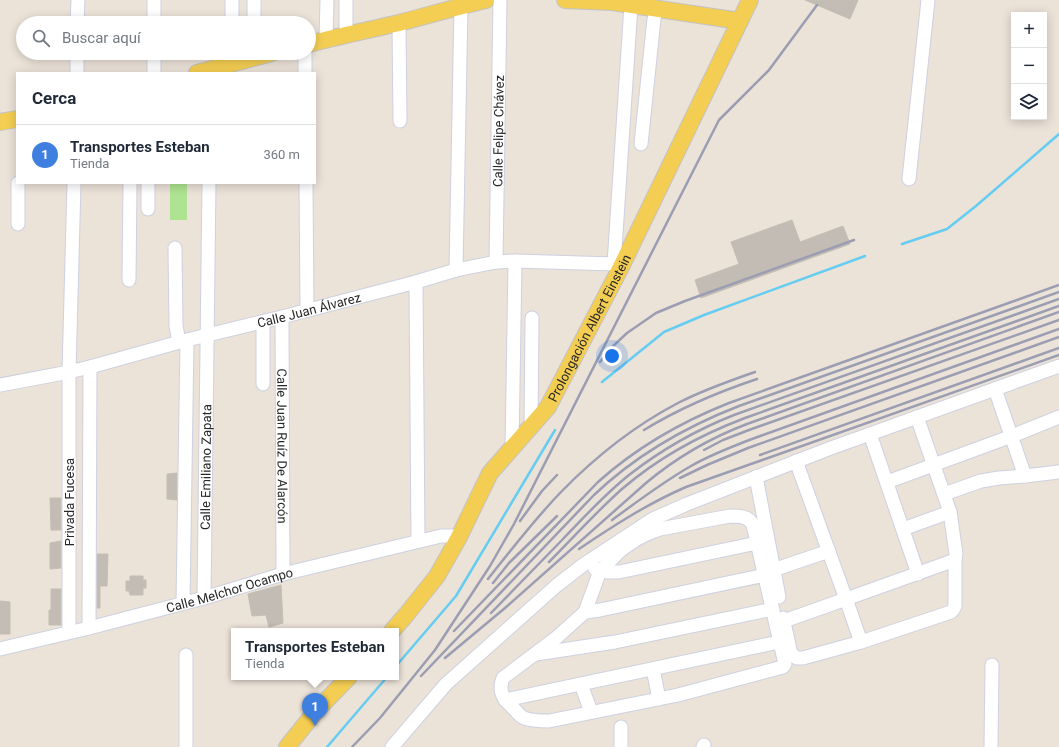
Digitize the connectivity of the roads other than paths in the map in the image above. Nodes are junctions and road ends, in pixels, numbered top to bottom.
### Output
1 (78, 0) edge
2 (154, 0) edge
3 (232, 0) edge
4 (254, 0) edge
5 (327, 0) edge
6 (346, 0) edge
7 (486, 0) edge
8 (500, 0) edge
9 (565, 0) edge
10 (750, 0) edge
11 (928, 0) edge
12 (612, 1) edge
13 (631, 5) junction
14 (461, 6) junction
15 (656, 9) junction
16 (77, 16) edge
17 (154, 16) edge
18 (232, 16) edge
19 (254, 16) edge
20 (740, 21) junction
21 (399, 23) junction
22 (346, 34) junction
23 (326, 39) junction
24 (316, 42) edge
25 (77, 60) edge
26 (154, 60) edge
27 (228, 60) edge
28 (305, 60) edge
29 (77, 72) edge
30 (154, 72) edge
31 (206, 72) edge
32 (305, 72) edge
33 (16, 119) edge
34 (400, 121) dead end
35 (0, 122) edge
36 (641, 144) dead end
37 (909, 179) dead end
38 (18, 184) edge
39 (74, 184) edge
40 (130, 184) edge
41 (148, 184) edge
42 (209, 184) edge
43 (306, 184) edge
44 (148, 209) dead end
45 (18, 224) dead end
46 (175, 248) dead end
47 (515, 261) junction
48 (496, 262) junction
49 (617, 266) junction
50 (456, 270) junction
51 (129, 280) dead end
52 (416, 282) junction
53 (308, 310) junction
54 (282, 317) junction
55 (532, 318) dead end
56 (263, 322) junction
57 (207, 336) junction
58 (183, 341) junction
59 (1059, 366) edge
60 (90, 367) junction
61 (69, 372) junction
62 (263, 384) dead end
63 (0, 385) edge
64 (995, 389) junction
65 (917, 417) junction
66 (1059, 417) edge
67 (531, 428) junction
68 (870, 434) junction
69 (1012, 436) junction
70 (512, 448) junction
71 (796, 461) junction
72 (934, 464) junction
73 (1059, 472) edge
74 (1025, 476) junction
75 (756, 477) junction
76 (887, 482) junction
77 (944, 494) junction
78 (950, 512) junction
79 (903, 529) junction
80 (458, 539) junction
81 (418, 541) junction
82 (757, 543) junction
83 (829, 551) junction
84 (955, 560) junction
85 (583, 566) junction
86 (600, 571) junction
87 (769, 572) junction
88 (283, 574) junction
89 (918, 574) junction
90 (204, 598) junction
91 (846, 599) junction
92 (184, 603) junction
93 (772, 609) junction
94 (585, 612) junction
95 (784, 621) junction
96 (89, 628) junction
97 (395, 628) edge
98 (69, 632) junction
99 (779, 642) junction
100 (861, 642) junction
101 (0, 648) edge
102 (186, 655) dead end
103 (534, 655) junction
104 (992, 665) dead end
105 (653, 669) junction
106 (346, 680) edge
107 (581, 684) junction
108 (659, 699) junction
109 (505, 700) junction
110 (591, 712) junction
111 (621, 727) dead end
112 (186, 747) edge
113 (287, 747) edge
114 (392, 747) edge
115 (621, 747) edge
116 (991, 747) edge

1 - 16 street
2 - 17 street
3 - 18 street
4 - 19 street
5 - 23 street
6 - 22 street
7 - 14 main road
8 - 48 street, Calle Felipe Chávez
9 - 12 main road
10 - 20 main road, Prolongación Albert Einstein
11 - 37 street
12 - 13 main road
13 - 15 main road
13 - 49 street
14 - 21 main road
14 - 50 street
15 - 20 main road
15 - 36 street
20 - 49 main road, Prolongación Albert Einstein
21 - 22 main road
21 - 34 street
22 - 23 main road
23 - 24 main road
25 - 29 street
26 - 30 street
27 - 31 main road
28 - 32 street
33 - 35 main road
38 - 45 street
39 - 61 street, Privada Fucesa
40 - 51 street
41 - 44 street
42 - 57 street, Calle Emiliano Zapata
43 - 53 street
46 - 58 street
47 - 48 street, Calle Juan Álvarez
47 - 49 street, Calle Juan Álvarez
47 - 70 street
48 - 50 street, Calle Juan Álvarez
49 - 67 main road, Prolongación Albert Einstein
50 - 52 street, Calle Juan Álvarez
52 - 53 street, Calle Juan Álvarez
52 - 81 street
53 - 54 street, Calle Juan Álvarez
54 - 56 street, Calle Juan Álvarez
54 - 88 street, Calle Juan Ruíz De Alarcón
55 - 67 street
56 - 57 street, Calle Juan Álvarez
56 - 62 street
57 - 58 street, Calle Juan Álvarez
57 - 90 street, Calle Emiliano Zapata
58 - 60 street, Calle Juan Álvarez
58 - 92 street
59 - 64 street
60 - 61 street, Calle Juan Álvarez
60 - 96 street
61 - 63 street, Calle Juan Álvarez
61 - 98 street, Privada Fucesa
64 - 65 street
64 - 69 street
65 - 68 street
65 - 72 street
66 - 69 street
67 - 70 main road, Prolongación Albert Einstein
68 - 71 street
68 - 76 street
69 - 72 street
69 - 74 street
70 - 80 main road, Prolongación Albert Einstein
71 - 75 street
71 - 83 street
72 - 76 street
72 - 77 street
73 - 74 street
74 - 77 street
75 - 85 street
75 - 87 street
76 - 79 street
77 - 78 street
78 - 79 street
78 - 84 street
79 - 89 street
80 - 81 street, Calle Melchor Ocampo
80 - 97 main road, Prolongación Albert Einstein
81 - 88 street, Calle Melchor Ocampo
82 - 86 street
82 - 86 street
82 - 87 street
83 - 87 street
83 - 91 street
84 - 89 street
84 - 100 street
85 - 86 street
85 - 114 street
86 - 94 street
87 - 93 street
87 - 94 street
87 - 95 street
88 - 90 street, Calle Melchor Ocampo
89 - 91 street
90 - 92 street, Calle Melchor Ocampo
91 - 95 street
91 - 100 street
92 - 96 street, Calle Melchor Ocampo
93 - 99 street
93 - 103 street
94 - 103 street
95 - 100 street
96 - 98 street, Calle Melchor Ocampo
98 - 101 street, Calle Melchor Ocampo
99 - 105 street
99 - 108 street
102 - 112 street
103 - 109 street
104 - 116 street
105 - 107 street
105 - 108 street
106 - 113 main road
107 - 109 street
107 - 110 street
108 - 110 street
109 - 110 street
111 - 115 street

